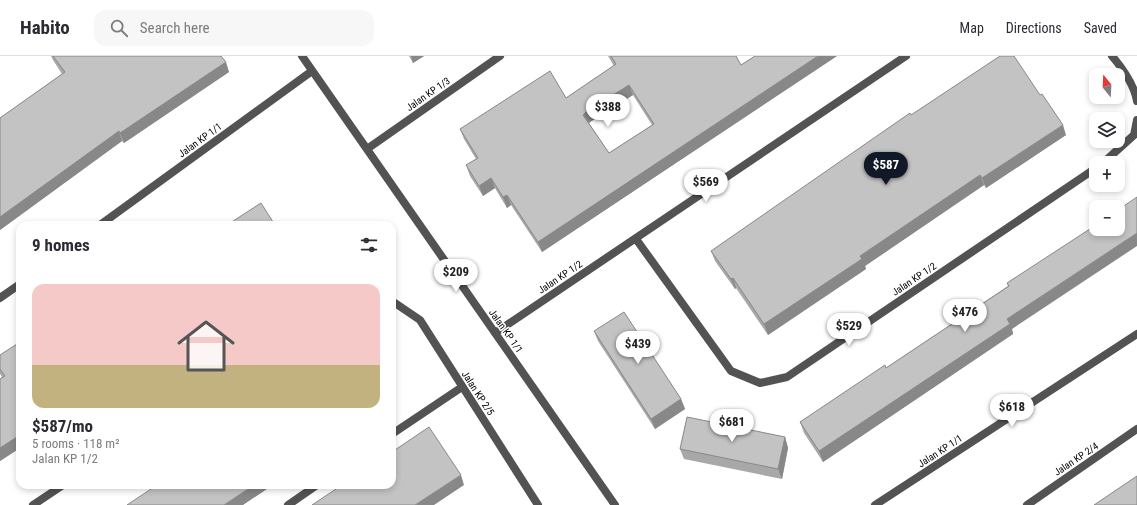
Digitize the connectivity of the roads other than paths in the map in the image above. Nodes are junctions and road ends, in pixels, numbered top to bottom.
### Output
1 (302, 56) edge
2 (500, 56) edge
3 (906, 56) edge
4 (1112, 56) edge
5 (312, 71) junction
6 (1137, 101) edge
7 (1137, 120) edge
8 (367, 149) junction
9 (1111, 156) edge
10 (1089, 173) edge
11 (106, 221) edge
12 (636, 239) junction
13 (16, 287) edge
14 (0, 298) edge
15 (396, 304) edge
16 (495, 333) junction
17 (1137, 334) edge
18 (462, 387) junction
19 (1137, 430) edge
20 (396, 431) edge
21 (57, 489) edge
22 (311, 489) edge
23 (535, 504) edge
24 (33, 505) edge
25 (288, 505) edge
26 (615, 505) edge
27 (875, 505) edge
28 (1027, 505) edge

1 - 5 street, Jalan KP 1/1
2 - 8 street, Jalan KP 1/3
3 - 12 street, Jalan KP 1/2
4 - 6 street
5 - 8 street, Jalan KP 1/1
5 - 11 street, Jalan KP 1/1
7 - 9 street
8 - 16 street, Jalan KP 1/1
10 - 12 street, Jalan KP 1/2
12 - 16 street, Jalan KP 1/2
13 - 14 street
15 - 18 street, Jalan KP 2/5
16 - 26 street, Jalan KP 1/1
17 - 27 street, Jalan KP 1/1
18 - 20 street
18 - 23 street, Jalan KP 2/5
19 - 28 street, Jalan KP 2/4
21 - 24 street
22 - 25 street

